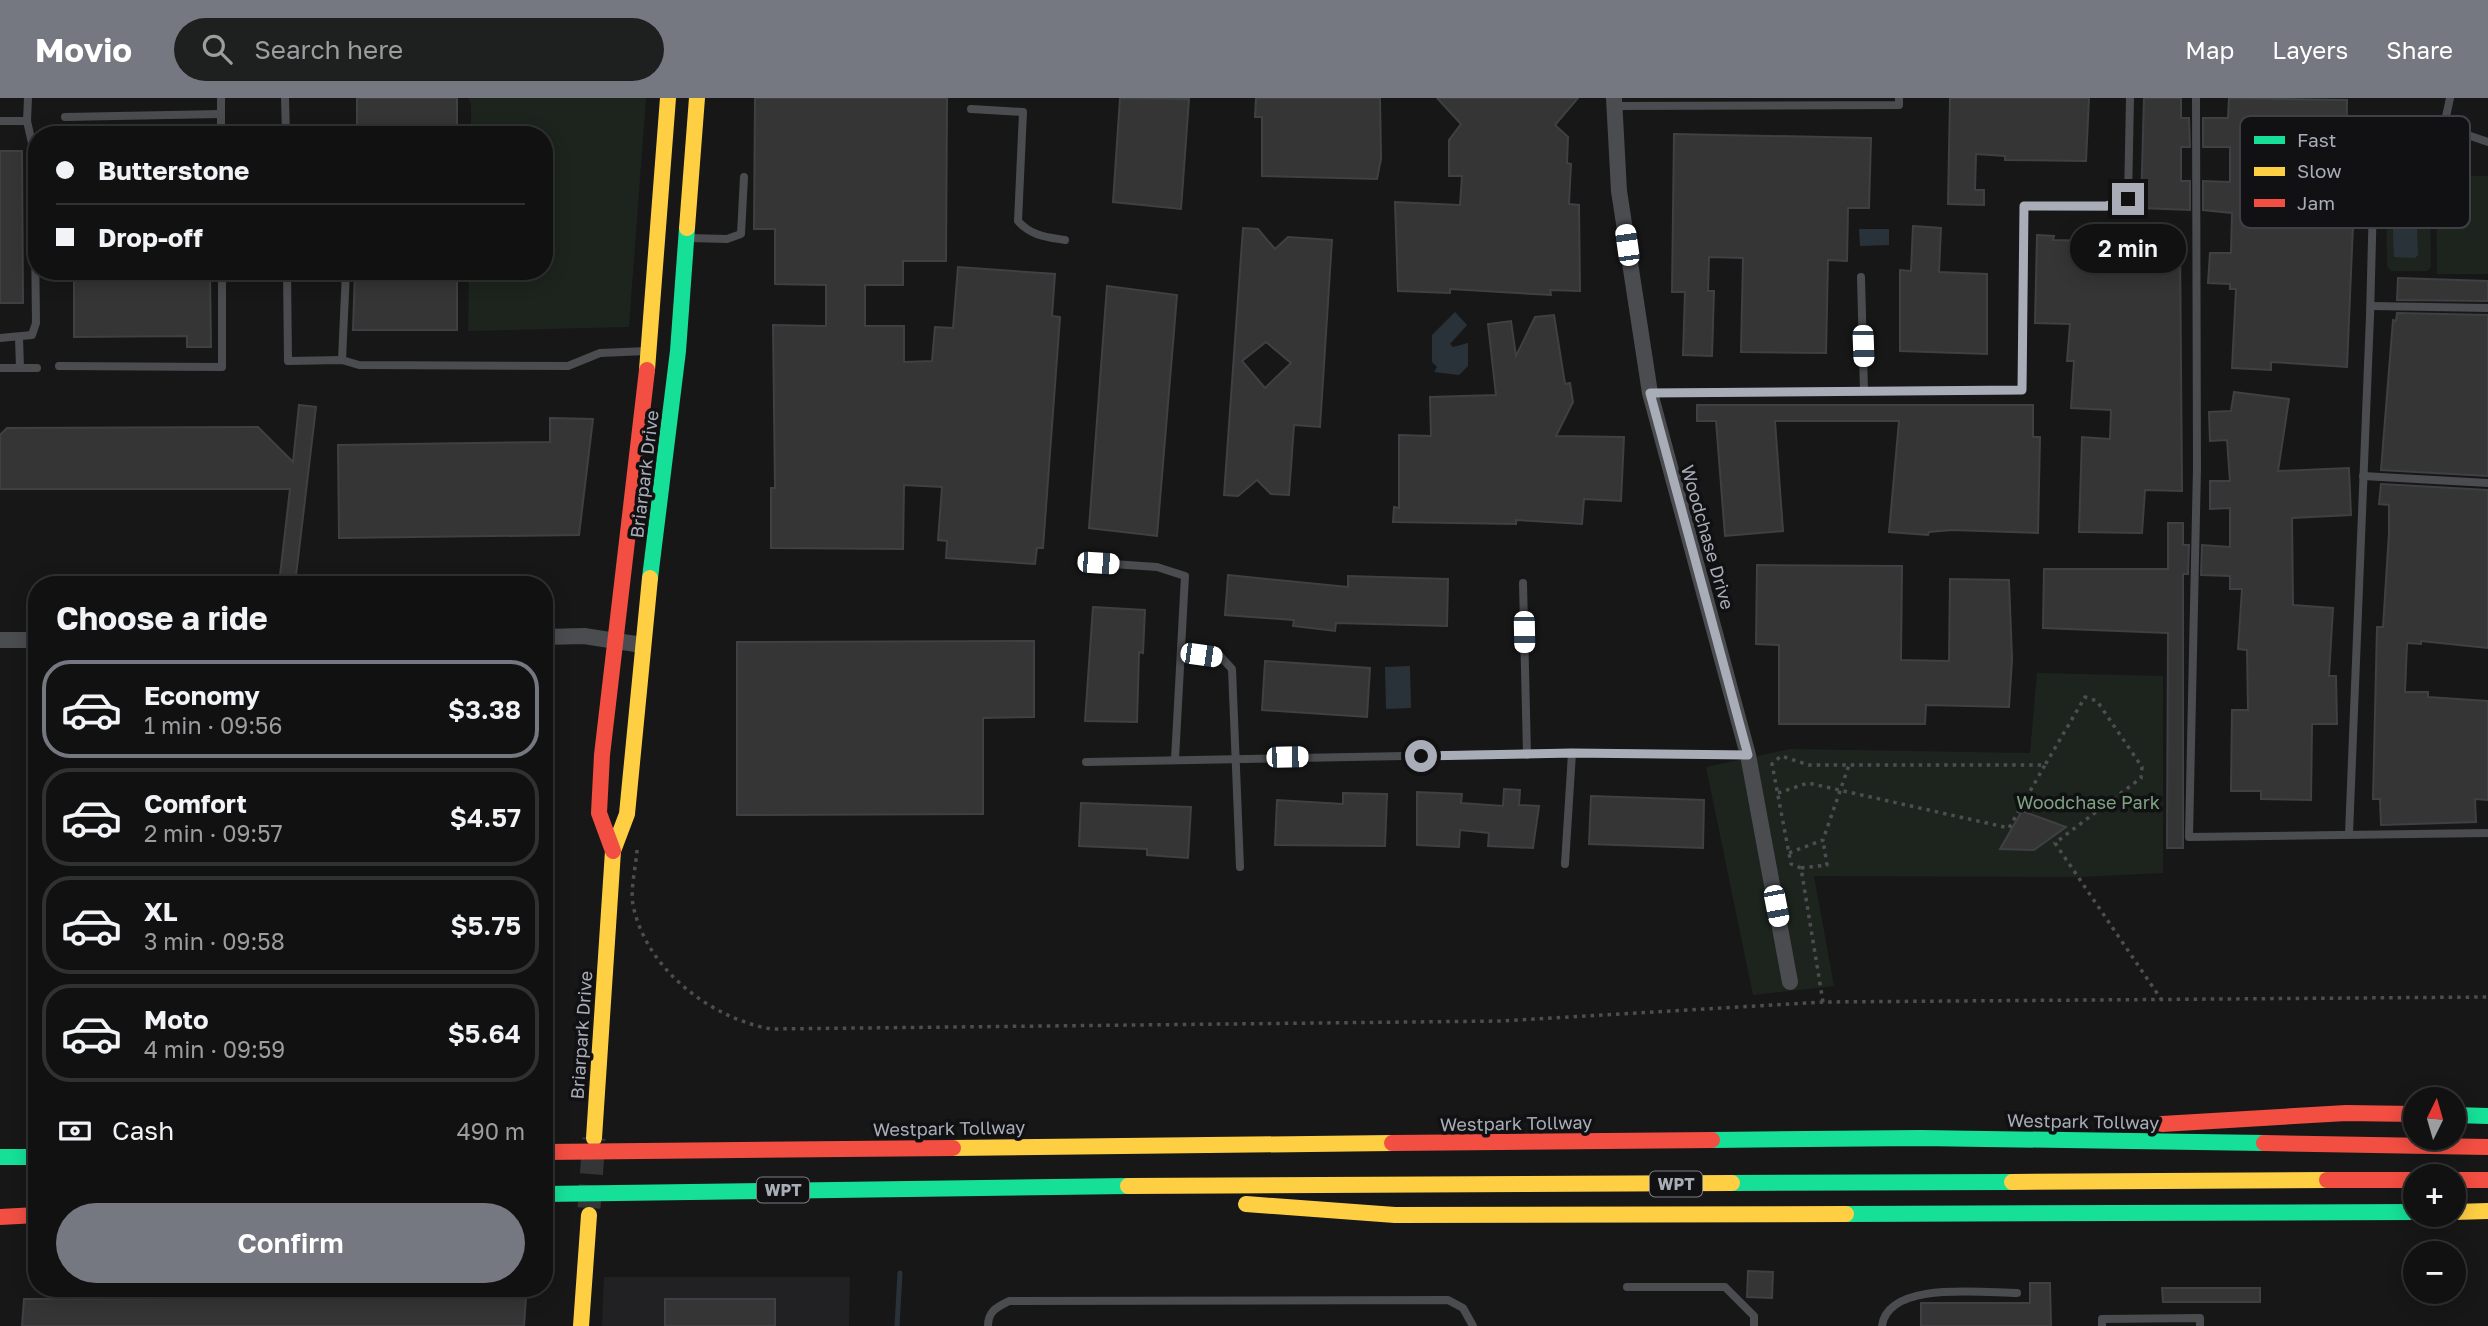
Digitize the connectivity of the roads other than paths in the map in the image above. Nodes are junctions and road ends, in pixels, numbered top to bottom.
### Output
1 (28, 98) edge
2 (220, 98) edge
3 (285, 98) edge
4 (668, 98) edge
5 (697, 98) edge
6 (1899, 98) edge
7 (2130, 98) edge
8 (2196, 98) edge
9 (2450, 98) edge
10 (1614, 102) edge
11 (971, 109) dead end
12 (221, 114) junction
13 (2446, 116) edge
14 (65, 117) dead end
15 (0, 121) edge
16 (27, 121) junction
17 (28, 126) edge
18 (221, 126) edge
19 (286, 126) edge
20 (2470, 135) edge
21 (2488, 142) edge
22 (744, 177) dead end
23 (2373, 228) edge
24 (688, 238) junction
25 (1065, 240) dead end
26 (1861, 277) dead end
27 (35, 280) edge
28 (222, 280) edge
29 (287, 280) edge
30 (346, 280) edge
31 (2371, 306) junction
32 (2488, 309) edge
33 (0, 338) edge
34 (19, 338) junction
35 (649, 351) junction
36 (678, 351) junction
37 (342, 360) junction
38 (59, 366) dead end
39 (0, 368) edge
40 (19, 368) junction
41 (37, 368) dead end
42 (1864, 391) junction
43 (1650, 393) junction
44 (2363, 476) junction
45 (2488, 483) edge
46 (1098, 563) dead end
47 (1523, 583) dead end
48 (553, 637) edge
49 (0, 640) edge
50 (28, 640) edge
51 (614, 640) junction
52 (642, 645) junction
53 (1182, 652) junction
54 (1572, 753) junction
55 (1527, 755) junction
56 (1748, 755) junction
57 (1234, 758) junction
58 (1175, 759) junction
59 (1086, 762) dead end
60 (2488, 833) edge
61 (2349, 834) junction
62 (613, 851) junction
63 (1565, 864) dead end
64 (1240, 867) dead end
65 (1790, 982) dead end
66 (2403, 1114) edge
67 (2466, 1115) edge
68 (2488, 1116) edge
69 (594, 1138) tunnel mouth
70 (1921, 1138) junction
71 (2488, 1147) edge
72 (553, 1152) edge
73 (0, 1157) edge
74 (28, 1157) edge
75 (2403, 1180) edge
76 (2466, 1180) edge
77 (2488, 1180) edge
78 (1023, 1187) junction
79 (553, 1194) edge
80 (2403, 1212) edge
81 (2466, 1212) edge
82 (2488, 1212) edge
83 (28, 1215) edge
84 (589, 1216) tunnel mouth
85 (0, 1217) edge
86 (1627, 1287) dead end
87 (2017, 1293) dead end
88 (581, 1326) edge
89 (988, 1326) edge
90 (1473, 1326) edge
91 (1754, 1326) edge
92 (1882, 1326) edge
93 (2102, 1326) edge
94 (2200, 1326) edge

1 - 16 lane
2 - 12 lane
3 - 19 lane
4 - 35 main road, Briarpark Drive
5 - 24 main road, Briarpark Drive
6 - 10 lane
7 - 42 lane
8 - 61 lane
9 - 13 lane
10 - 43 street, Woodchase Drive
11 - 25 lane
12 - 14 lane
12 - 18 lane
15 - 16 lane
16 - 17 lane
20 - 21 lane
22 - 24 lane
23 - 31 lane
24 - 36 main road, Briarpark Drive
26 - 42 lane
27 - 34 lane
28 - 38 lane
29 - 37 lane
30 - 37 lane
31 - 32 lane
31 - 44 lane
33 - 34 lane
34 - 40 lane
35 - 36 main road
35 - 37 lane
35 - 51 main road, Briarpark Drive
36 - 52 main road, Briarpark Drive
39 - 40 lane
40 - 41 lane
42 - 43 lane
43 - 56 street, Woodchase Drive
44 - 45 lane
44 - 61 lane
46 - 53 lane
47 - 55 lane
48 - 51 street
49 - 50 street
51 - 52 street
51 - 62 main road, Briarpark Drive
52 - 62 main road, Briarpark Drive
53 - 57 lane
53 - 58 lane
54 - 55 lane
54 - 56 lane
54 - 63 lane
55 - 57 lane
56 - 65 street, Woodchase Drive
57 - 58 lane
57 - 64 lane
58 - 59 lane
60 - 61 lane
62 - 69 main road, Briarpark Drive
66 - 70 main road
67 - 68 main road
70 - 71 main road, Westpark Tollway
70 - 72 main road, Westpark Tollway
73 - 74 main road
75 - 78 main road, WPT
76 - 77 main road
78 - 79 main road, WPT
78 - 80 main road
81 - 82 main road
83 - 85 main road
84 - 88 main road
86 - 91 lane
87 - 92 lane
89 - 90 lane
93 - 94 lane

